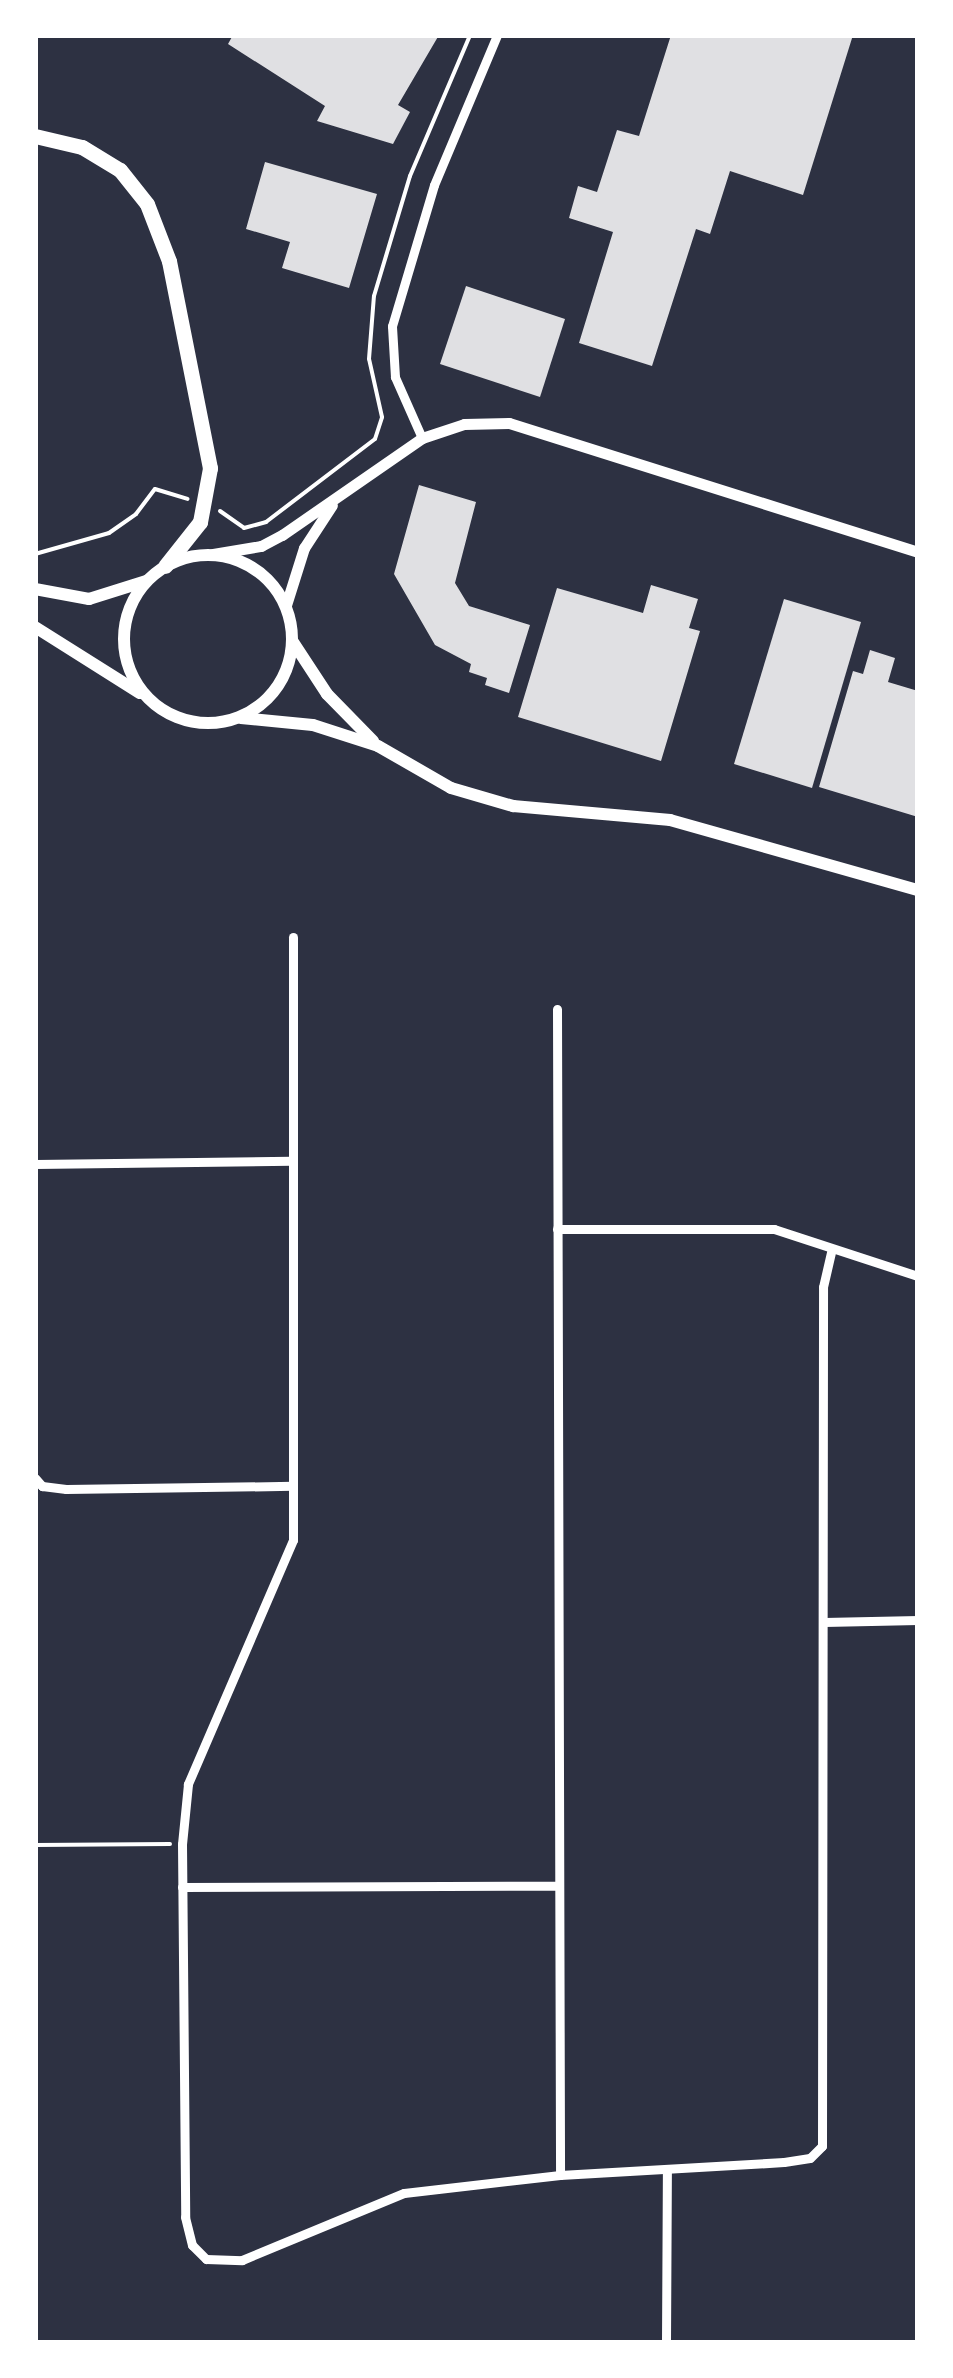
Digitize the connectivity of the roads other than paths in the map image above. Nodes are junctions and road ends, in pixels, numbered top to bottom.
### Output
1 (496, 35) edge
2 (35, 136) edge
3 (422, 438) junction
4 (336, 498) junction
5 (918, 552) edge
6 (213, 554) junction
7 (165, 566) junction
8 (146, 581) junction
9 (35, 588) edge
10 (286, 604) junction
11 (35, 627) edge
12 (293, 642) junction
13 (146, 697) junction
14 (242, 718) junction
15 (378, 746) junction
16 (918, 890) edge
17 (293, 937) dead end
18 (556, 1009) dead end
19 (291, 1161) junction
20 (35, 1164) edge
21 (557, 1228) junction
22 (832, 1250) junction
23 (918, 1276) edge
24 (35, 1478) edge
25 (294, 1486) junction
26 (918, 1620) edge
27 (824, 1622) junction
28 (560, 1886) junction
29 (182, 1888) junction
30 (667, 2171) junction
31 (560, 2176) junction
32 (666, 2343) edge

1 - 3 street
2 - 7 highway
3 - 4 street
3 - 5 street
4 - 6 street
4 - 10 street
6 - 7 main road
6 - 10 main road
7 - 8 main road
8 - 9 main road
8 - 13 main road
10 - 12 main road
11 - 13 main road
12 - 14 main road
12 - 15 main road
13 - 14 main road
14 - 15 main road
15 - 16 main road
17 - 19 street
18 - 21 street
19 - 20 street
19 - 25 street
21 - 22 street
21 - 28 street
22 - 23 street
22 - 27 street
24 - 25 street
25 - 29 street
26 - 27 street
27 - 30 street
28 - 29 street
28 - 31 street
29 - 31 street
30 - 31 street
30 - 32 street

